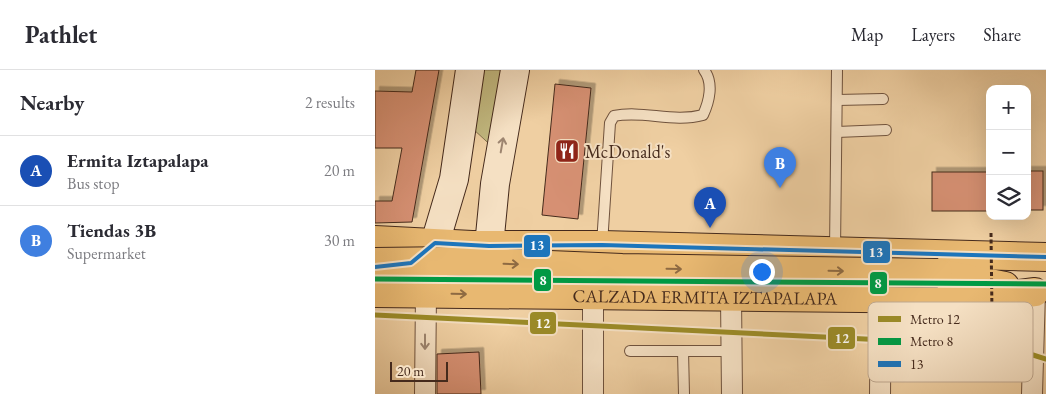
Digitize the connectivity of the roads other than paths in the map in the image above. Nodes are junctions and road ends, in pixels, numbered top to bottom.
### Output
1 (470, 70) edge
2 (515, 70) edge
3 (704, 70) edge
4 (837, 70) edge
5 (883, 99) dead end
6 (837, 100) junction
7 (886, 130) dead end
8 (837, 132) junction
9 (454, 179) junction
10 (495, 184) junction
11 (375, 240) edge
12 (435, 243) junction
13 (602, 245) junction
14 (489, 246) junction
15 (835, 251) junction
16 (1046, 257) edge
17 (375, 262) edge
18 (375, 267) edge
19 (1041, 292) edge
20 (375, 293) edge
21 (425, 293) junction
22 (593, 296) junction
23 (731, 297) junction
24 (881, 298) junction
25 (881, 302) edge
26 (630, 351) dead end
27 (683, 351) junction
28 (732, 351) junction
29 (425, 394) edge
30 (593, 394) edge
31 (684, 394) edge
32 (732, 394) edge
33 (1032, 394) edge

1 - 9 main road
10 -> 2 main road
3 - 13 lane
4 - 6 lane
5 - 6 lane
6 - 8 lane
7 - 8 lane
8 - 15 lane
9 - 10 main road
9 - 12 main road
10 - 14 main road
11 - 12 main road
12 - 14 main road
12 - 18 main road
13 - 14 main road
13 - 15 main road
15 - 16 main road
17 -> 19 main road, CALZADA ERMITA IZTAPALAPA, bridge
19 - 24 main road, CALZADA ERMITA IZTAPALAPA
19 - 33 street
20 - 21 main road, CALZADA ERMITA IZTAPALAPA
21 -> 22 main road, CALZADA ERMITA IZTAPALAPA
21 -> 29 street
22 - 23 main road, CALZADA ERMITA IZTAPALAPA
22 - 30 street
23 - 24 main road, CALZADA ERMITA IZTAPALAPA
23 - 28 street
24 - 25 street
26 - 27 lane
27 - 28 lane
27 - 31 lane
28 - 32 street

